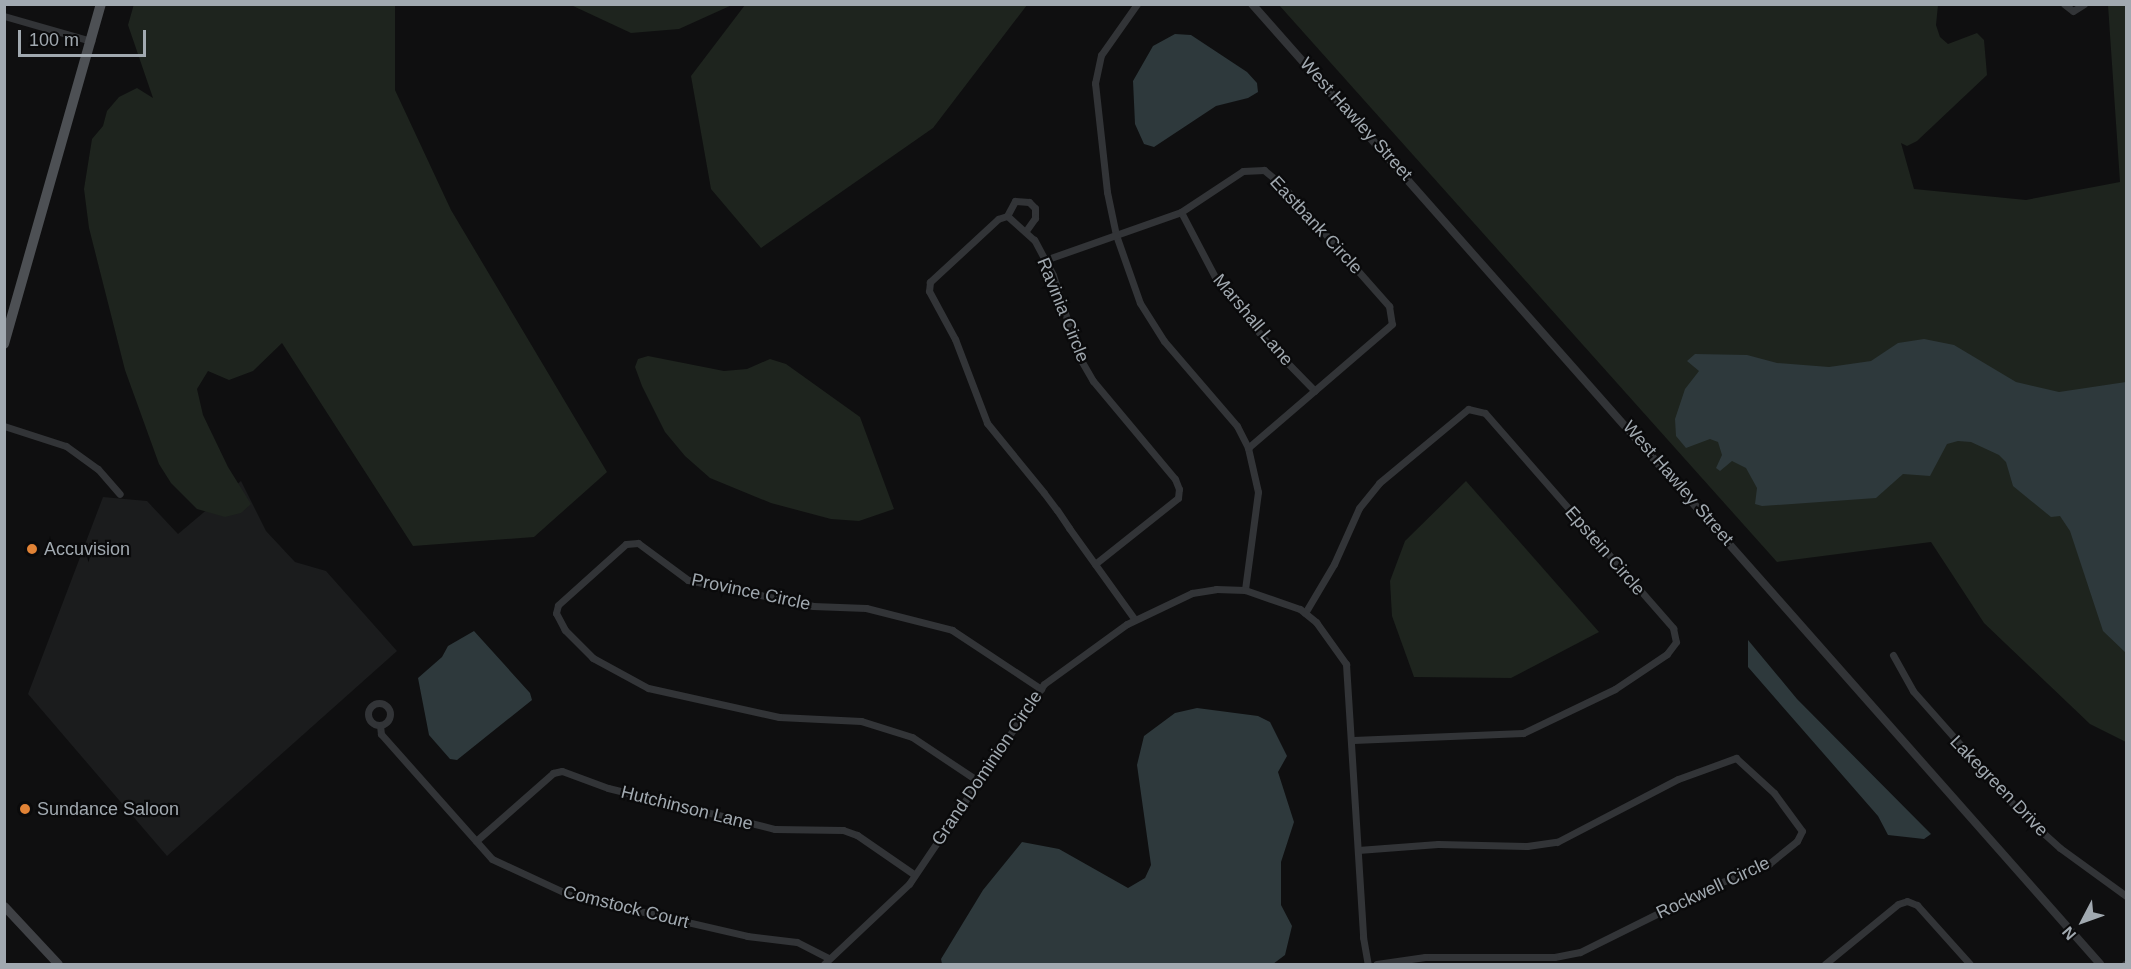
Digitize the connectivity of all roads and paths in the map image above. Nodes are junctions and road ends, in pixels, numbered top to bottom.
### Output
1 (101, 4) edge
2 (1137, 4) edge
3 (1252, 4) edge
4 (2064, 4) edge
5 (2084, 4) edge
6 (4, 16) edge
7 (91, 41) junction
8 (1181, 212) junction
9 (1007, 216) junction
10 (1026, 231) junction
11 (1116, 235) junction
12 (1045, 260) junction
13 (4, 344) edge
14 (1315, 391) junction
15 (4, 426) edge
16 (1248, 448) junction
17 (120, 495) dead end
18 (1095, 564) junction
19 (1245, 590) junction
20 (1305, 613) junction
21 (1135, 620) junction
22 (1893, 655) dead end
23 (1041, 689) junction
24 (380, 725) dead end
25 (1353, 741) junction
26 (978, 781) junction
27 (476, 841) junction
28 (1358, 850) junction
29 (915, 875) junction
30 (2127, 896) edge
31 (4, 906) edge
32 (826, 961) edge
33 (58, 964) edge
34 (1368, 964) edge
35 (1377, 964) edge
36 (1826, 964) edge
37 (1970, 964) edge
38 (2100, 964) edge

1 - 7 main road
2 - 11 street
3 - 38 street, West Hawley Street
4 - 5 street
6 - 7 street
7 - 13 main road
8 - 11 street, Eastbank Circle
8 - 14 street, Marshall Lane
8 - 14 street, Eastbank Circle
9 - 10 street, Ravinia Circle
9 - 10 street
9 - 18 street
10 - 12 street, Ravinia Circle
11 - 12 street, Eastbank Circle
11 - 16 street
12 - 18 street, Ravinia Circle
14 - 16 street, Eastbank Circle
15 - 17 street
16 - 19 street
18 - 21 street
19 - 20 street, Grand Dominion Circle
19 - 21 street, Grand Dominion Circle
20 - 25 street, Grand Dominion Circle
20 - 25 street, Epstein Circle
21 - 23 street, Grand Dominion Circle
22 - 30 street, Lakegreen Drive
23 - 26 street, Grand Dominion Circle
23 - 26 street, Province Circle
24 - 27 street, Comstock Court
25 - 28 street, Grand Dominion Circle
26 - 29 street, Grand Dominion Circle
27 - 29 street, Hutchinson Lane
27 - 32 street, Comstock Court
28 - 34 street, Grand Dominion Circle
28 - 35 street, Rockwell Circle
29 - 32 street, Grand Dominion Circle
31 - 33 main road
36 - 37 street

